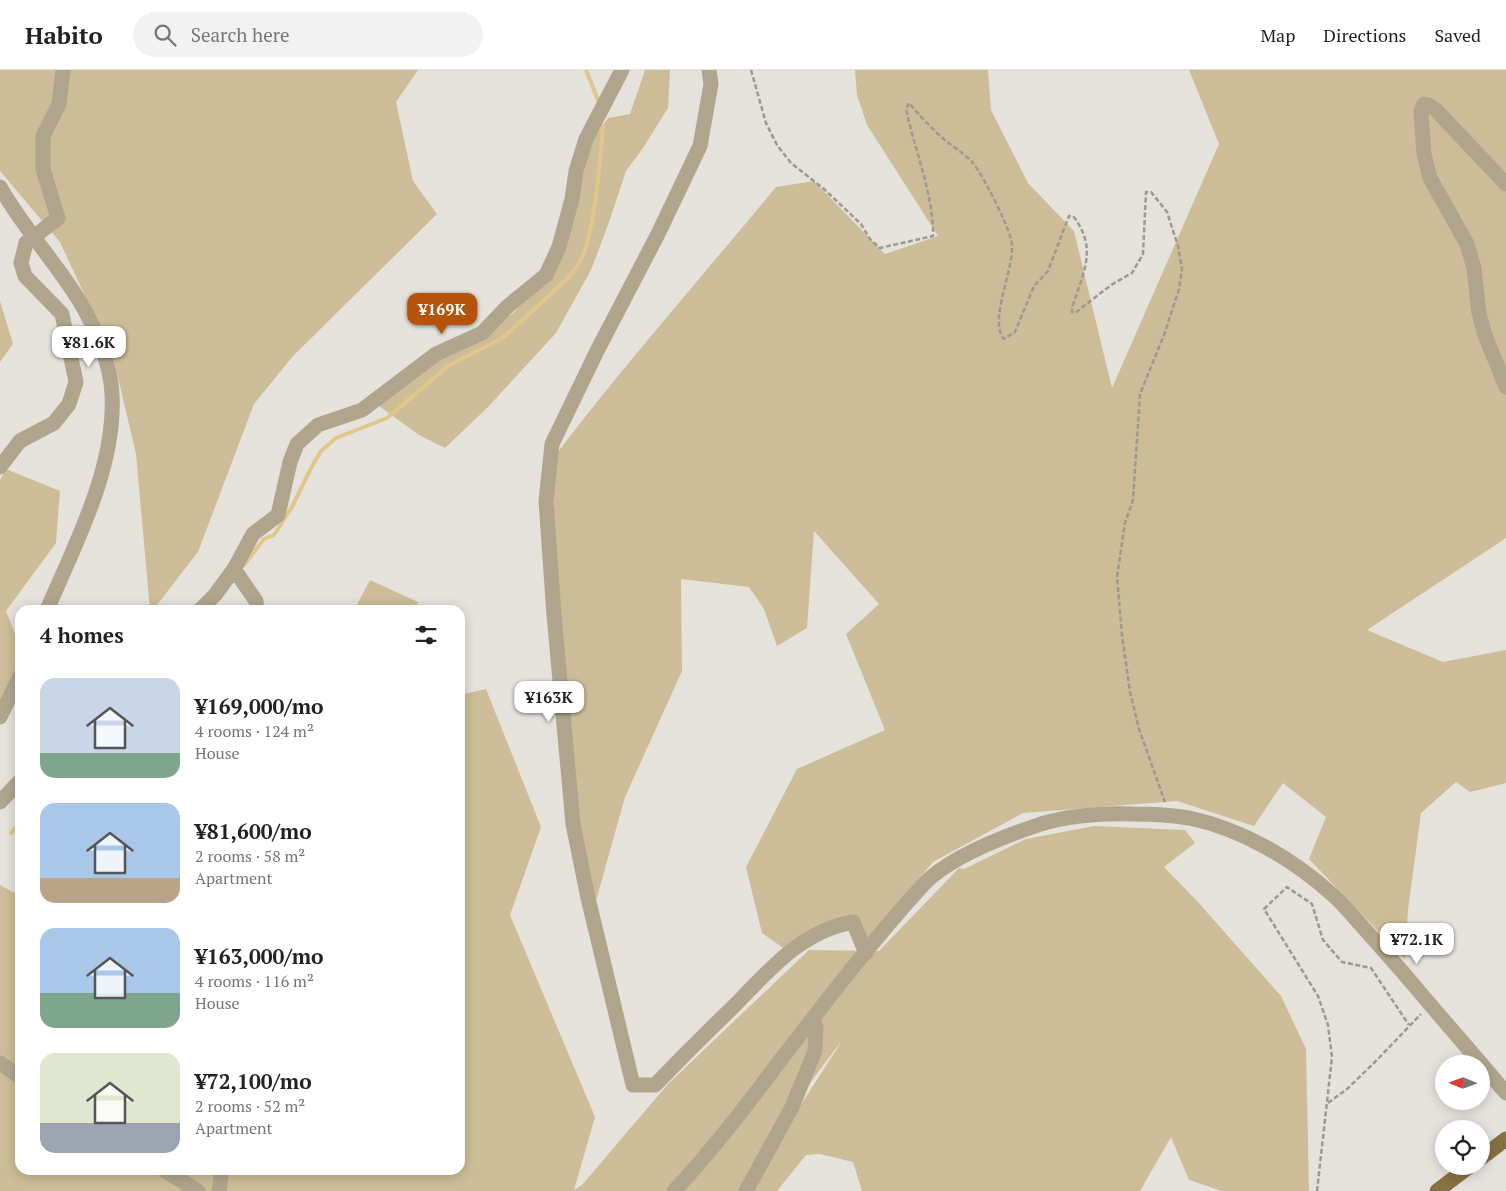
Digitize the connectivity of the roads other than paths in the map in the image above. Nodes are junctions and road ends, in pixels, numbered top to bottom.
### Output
1 (62, 70) edge
2 (622, 70) edge
3 (708, 70) edge
4 (1506, 184) edge
5 (0, 187) edge
6 (1506, 387) edge
7 (0, 467) edge
8 (237, 573) junction
9 (49, 605) edge
10 (205, 605) edge
11 (256, 605) edge
12 (15, 686) edge
13 (0, 716) edge
14 (15, 786) edge
15 (0, 802) edge
16 (866, 953) junction
17 (813, 1018) junction
18 (0, 1063) edge
19 (15, 1074) edge
20 (1506, 1093) edge
21 (1506, 1139) edge
22 (1490, 1151) edge
23 (172, 1175) edge
24 (222, 1175) edge
25 (1458, 1175) edge
26 (198, 1191) edge
27 (220, 1191) edge
28 (674, 1191) edge
29 (746, 1191) edge
30 (1437, 1191) edge

1 - 7 street, bridge
2 - 8 street
3 - 16 street
4 - 6 street
5 - 9 street
8 - 10 street
8 - 11 street
12 - 13 street
14 - 15 street
16 - 17 street
16 - 20 street
17 - 28 street
17 - 29 street
18 - 19 street
21 - 22 main road
23 - 26 street
24 - 27 street
25 - 30 main road

